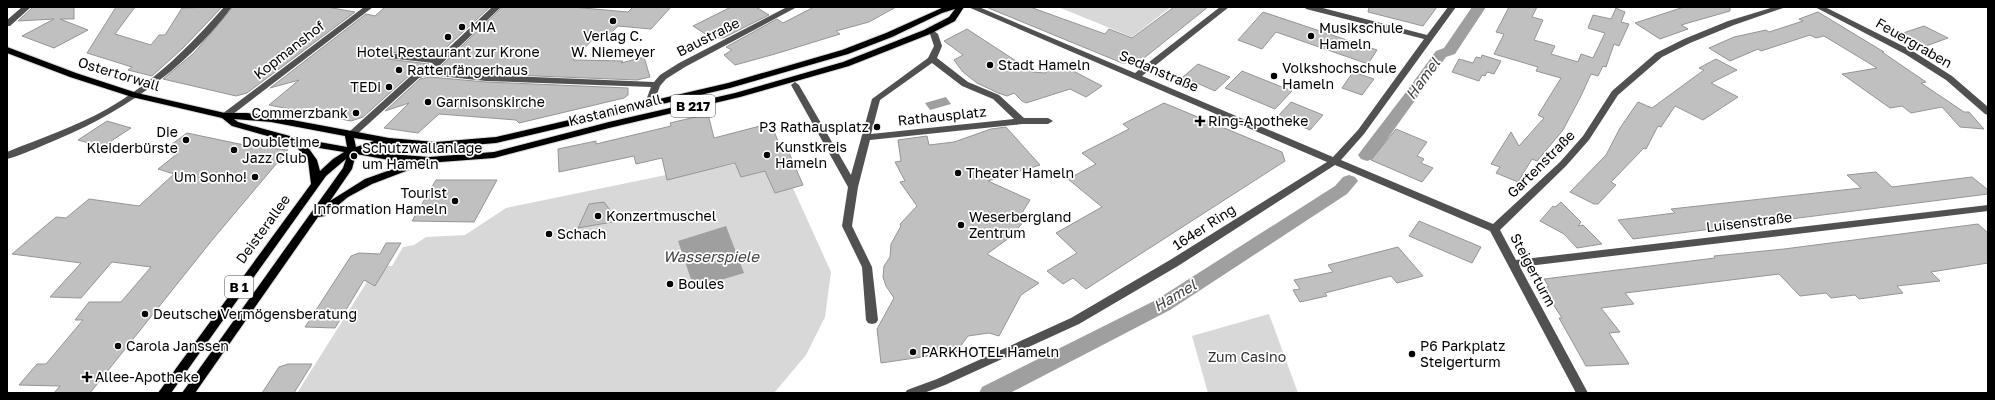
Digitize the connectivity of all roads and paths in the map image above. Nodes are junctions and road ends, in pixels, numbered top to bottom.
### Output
1 (27, 7) edge
2 (228, 7) edge
3 (369, 7) edge
4 (497, 7) edge
5 (793, 7) edge
6 (952, 7) edge
7 (960, 7) edge
8 (972, 7) edge
9 (1225, 7) edge
10 (1309, 7) edge
11 (1452, 7) edge
12 (1782, 7) edge
13 (1819, 7) edge
14 (7, 24) edge
15 (934, 34) dead end
16 (1429, 38) junction
17 (7, 50) edge
18 (379, 54) dead end
19 (932, 59) junction
20 (440, 61) junction
21 (428, 72) junction
22 (1135, 77) junction
23 (420, 80) dead end
24 (656, 85) junction
25 (795, 85) dead end
26 (135, 95) junction
27 (650, 103) junction
28 (1988, 112) edge
29 (226, 116) junction
30 (1022, 121) junction
31 (1048, 121) dead end
32 (350, 134) junction
33 (865, 138) junction
34 (297, 141) junction
35 (389, 141) junction
36 (353, 151) junction
37 (7, 156) edge
38 (429, 160) junction
39 (1335, 160) junction
40 (315, 183) junction
41 (853, 187) junction
42 (1988, 208) edge
43 (1494, 229) junction
44 (300, 236) junction
45 (1514, 264) junction
46 (872, 320) dead end
47 (164, 393) edge
48 (188, 393) edge
49 (911, 393) edge
50 (1582, 393) edge

1 - 14 street
2 - 26 street
3 - 29 street, Kopmanshof
4 - 20 street
5 - 24 street, Baustraße
6 - 27 main road, Kastanienwall / B 217
7 - 38 main road, Kastanienwall / B 217
8 - 22 street, Sedanstraße
9 - 22 street
10 - 16 street
11 - 16 street, 164er Ring
12 - 43 street, Gartenstraße
13 - 28 street, Feuergraben
15 - 19 street
16 - 39 street, 164er Ring
17 - 26 main road, Ostertorwall / B 1
18 - 20 street
19 - 30 street, Rathausplatz
19 - 33 street
20 - 21 street
21 - 23 street
21 - 24 street
21 - 32 street
22 - 39 street, Sedanstraße
24 - 27 street, Baustraße
25 - 41 street
26 - 29 main road, Ostertorwall / B 1
26 - 37 street
27 - 35 main road, Kastanienwall / B 217
29 - 32 main road, Ostertorwall / B 1
29 - 34 main road, Ostertorwall / B 1
30 - 31 street, Rathausplatz
30 - 33 street, Rathausplatz
32 - 35 main road, Kastanienwall / B 217
32 - 36 main road
33 - 41 street
34 - 36 main road, Ostertorwall / B 1
34 - 40 main road
35 - 36 main road, Deisterallee / B 1
36 - 38 main road, Kastanienwall / B 217
36 - 40 main road, Deisterallee / B 1
36 - 44 main road, B 1
38 - 44 main road
39 - 43 street, Steigerturm
39 - 49 street, 164er Ring
40 - 47 main road, Deisterallee / B 1
41 - 46 street
42 - 45 street, Luisenstraße
43 - 45 street, Steigerturm
44 - 48 main road, B 1
45 - 50 street, Steigerturm

